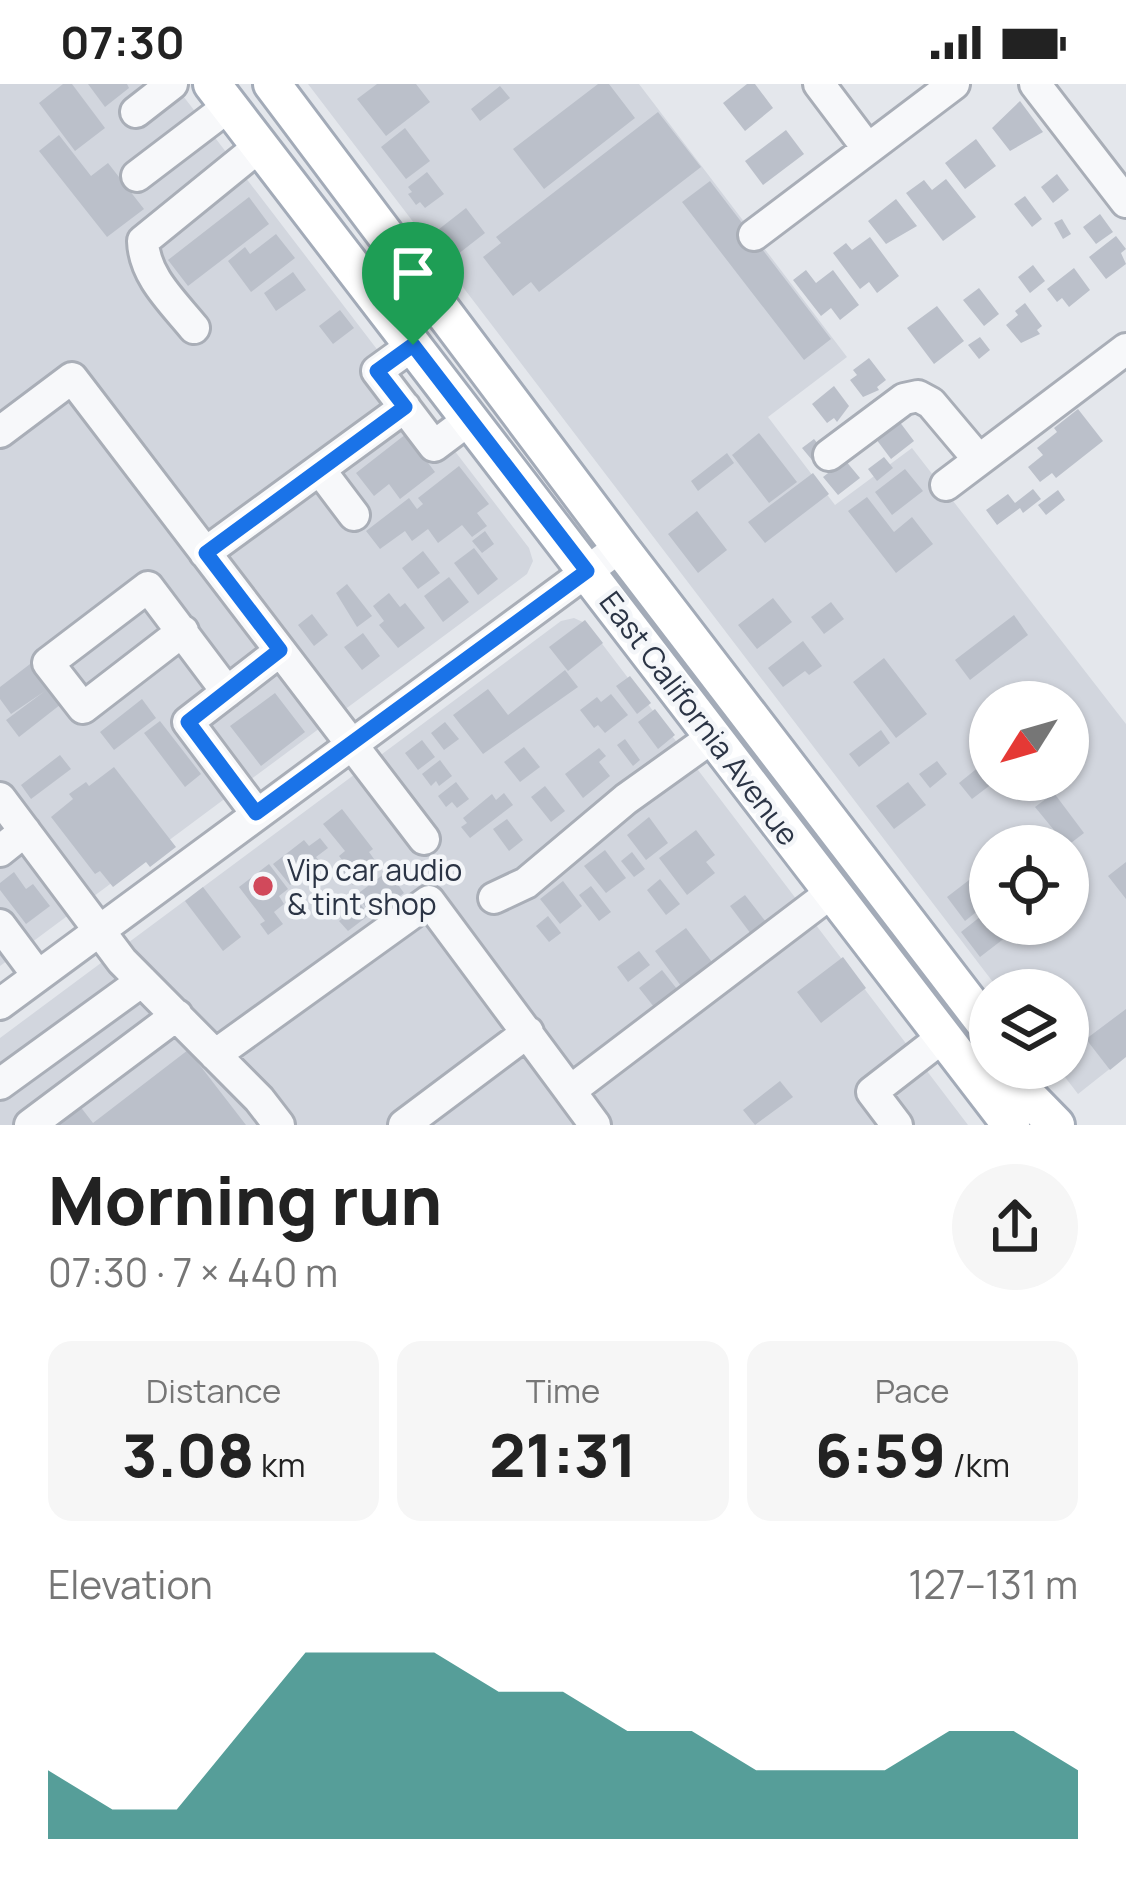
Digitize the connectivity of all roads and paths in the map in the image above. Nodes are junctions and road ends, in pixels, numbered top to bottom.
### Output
1 (172, 84) edge
2 (819, 84) edge
3 (954, 84) edge
4 (1035, 84) edge
5 (274, 85) edge
6 (221, 95) edge
7 (136, 112) dead end
8 (260, 146) junction
9 (868, 148) junction
10 (136, 176) dead end
11 (1126, 202) edge
12 (754, 235) dead end
13 (194, 328) dead end
14 (413, 345) junction
15 (1126, 349) edge
16 (405, 407) junction
17 (470, 419) junction
18 (0, 432) edge
19 (829, 454) dead end
20 (979, 460) junction
21 (320, 470) junction
22 (946, 484) dead end
23 (354, 514) dead end
24 (620, 548) junction
25 (206, 553) junction
26 (587, 571) junction
27 (183, 632) dead end
28 (280, 650) junction
29 (227, 692) junction
30 (714, 736) junction
31 (351, 743) junction
32 (0, 798) edge
33 (256, 813) junction
34 (25, 831) junction
35 (424, 839) dead end
36 (0, 851) edge
37 (832, 892) junction
38 (494, 898) dead end
39 (0, 925) edge
40 (99, 930) junction
41 (38, 976) junction
42 (142, 981) junction
43 (969, 1003) edge
44 (0, 1004) edge
45 (177, 1015) junction
46 (528, 1032) junction
47 (943, 1037) junction
48 (969, 1041) edge
49 (215, 1055) junction
50 (0, 1084) edge
51 (1022, 1089) edge
52 (1034, 1089) edge
53 (570, 1091) junction
54 (894, 1124) edge
55 (30, 1125) edge
56 (279, 1125) edge
57 (404, 1125) edge
58 (595, 1125) edge
59 (1011, 1125) edge
60 (1060, 1125) edge

1 - 7 street
2 - 9 street
3 - 9 street
4 - 11 street
5 - 24 main road, East California Avenue
6 - 8 main road, East California Avenue
6 - 10 street
8 - 13 street
8 - 14 main road, East California Avenue
9 - 12 street
14 - 16 street
14 - 17 main road, East California Avenue
15 - 20 street
16 - 17 street
16 - 21 street
17 - 26 main road, East California Avenue
18 - 25 street
19 - 20 street
20 - 22 street
21 - 23 street
21 - 25 street
24 - 26 street
24 - 43 main road, East California Avenue
25 - 28 street
26 - 30 main road, East California Avenue
26 - 31 street
27 - 29 street
28 - 29 street
28 - 31 street
29 - 33 street
30 - 37 main road, East California Avenue
30 - 38 street
31 - 33 street
31 - 35 street
32 - 34 street
33 - 40 street
34 - 36 street
34 - 40 street
37 - 47 main road, East California Avenue
37 - 53 street
39 - 41 street
40 - 41 street
40 - 42 street
41 - 44 street
42 - 45 street
42 - 50 street
45 - 49 street
45 - 55 street
46 - 49 street
46 - 53 street
46 - 57 street
47 - 48 main road
47 - 54 street
47 - 59 main road, East California Avenue
49 - 56 street
51 - 60 main road
52 - 60 main road
53 - 58 street

